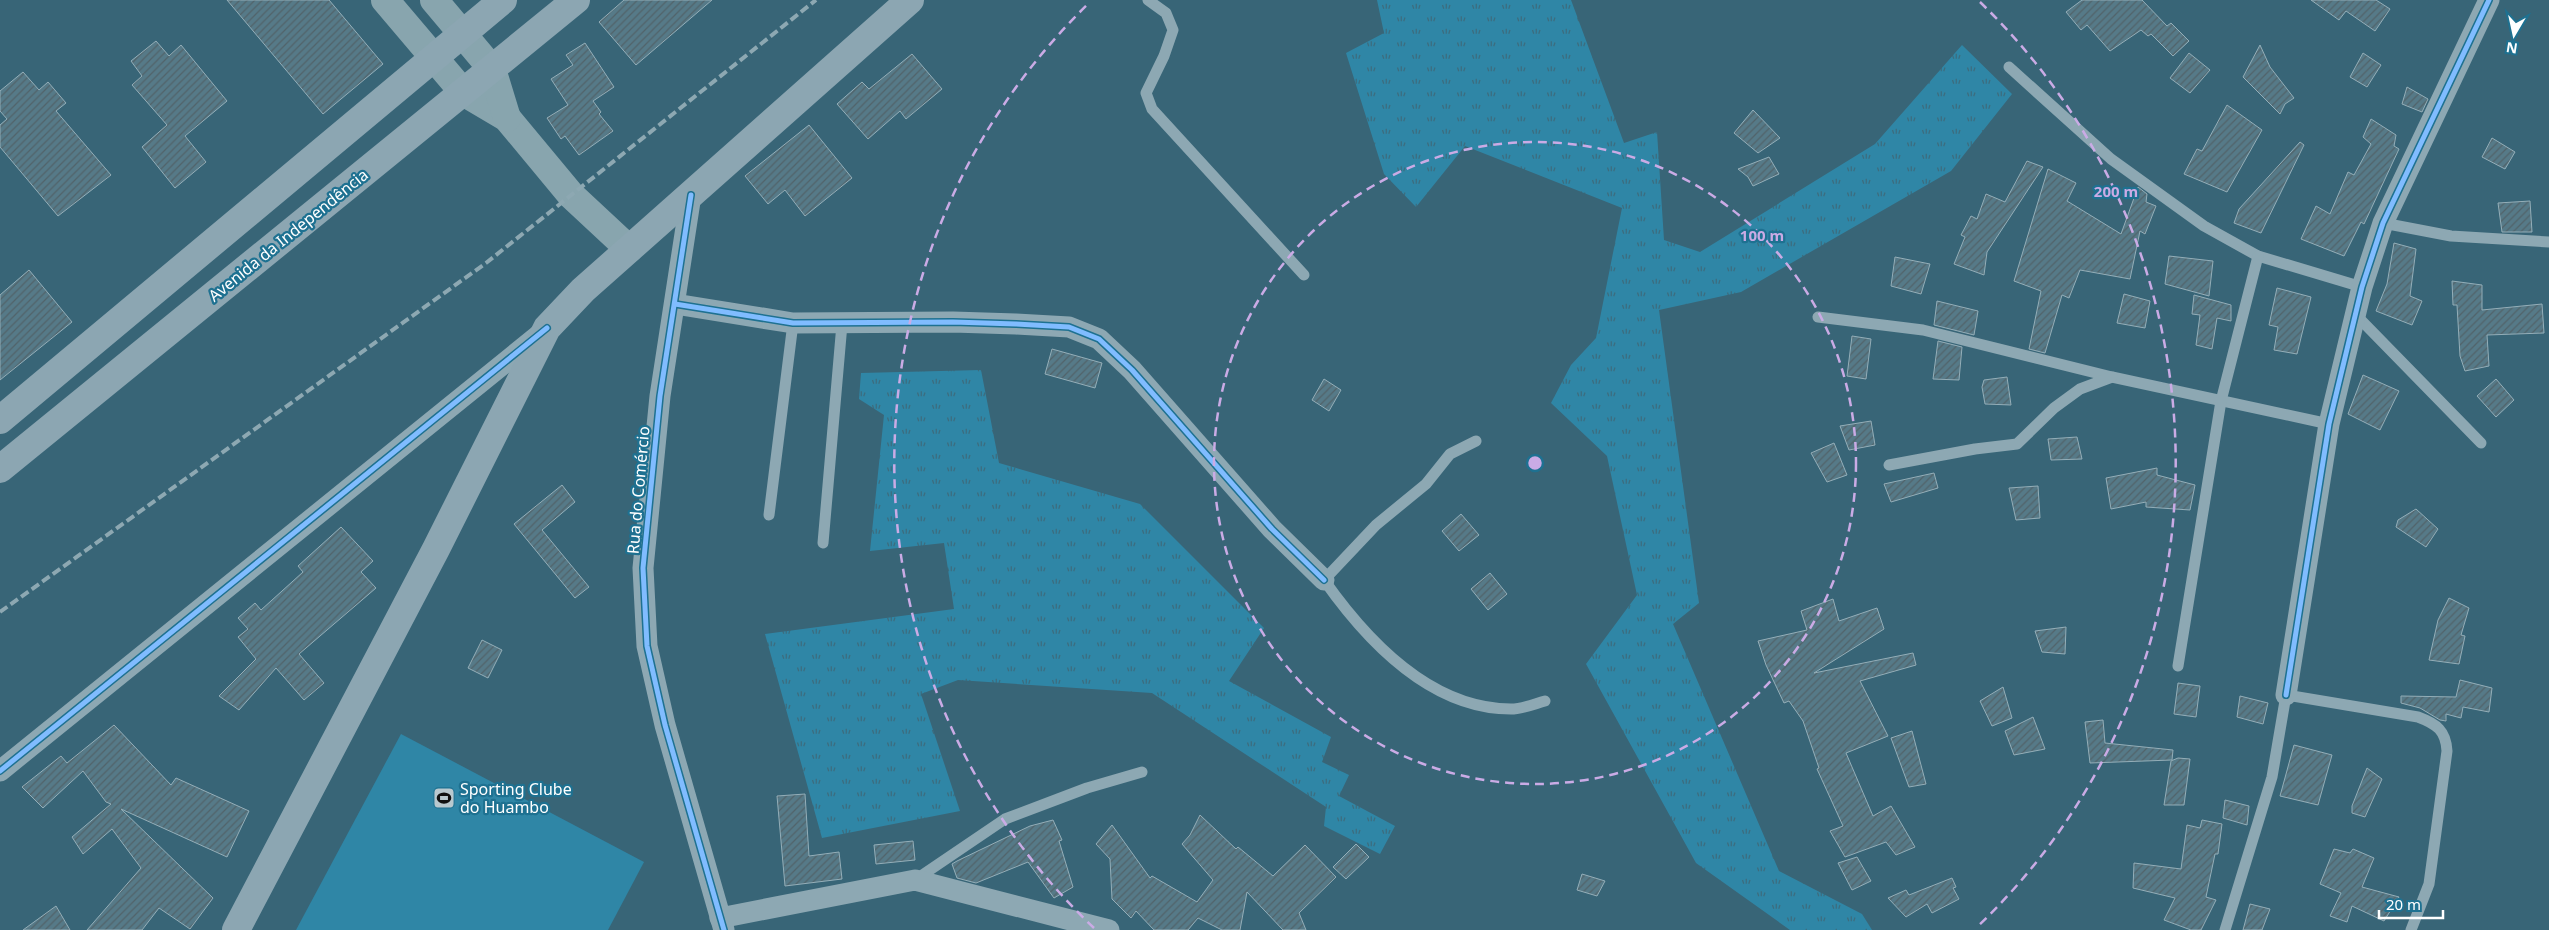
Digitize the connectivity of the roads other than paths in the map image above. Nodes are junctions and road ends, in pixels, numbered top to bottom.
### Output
1 (385, 0) edge
2 (434, 0) edge
3 (503, 0) edge
4 (576, 0) edge
5 (910, 0) edge
6 (1148, 0) edge
7 (2490, 0) edge
8 (461, 33) junction
9 (432, 57) junction
10 (2009, 67) dead end
11 (492, 69) junction
12 (463, 92) junction
13 (507, 118) junction
14 (691, 195) junction
15 (2383, 224) junction
16 (2549, 242) edge
17 (629, 249) junction
18 (2258, 256) junction
19 (1304, 275) dead end
20 (2362, 287) junction
21 (675, 304) junction
22 (2355, 314) junction
23 (1818, 317) dead end
24 (793, 323) junction
25 (842, 324) junction
26 (547, 328) junction
27 (2112, 376) junction
28 (2221, 401) junction
29 (0, 420) edge
30 (2329, 424) junction
31 (1476, 441) dead end
32 (2481, 442) dead end
33 (1889, 465) dead end
34 (0, 469) edge
35 (769, 515) dead end
36 (823, 543) dead end
37 (1324, 580) junction
38 (2178, 666) dead end
39 (2286, 695) junction
40 (1545, 701) dead end
41 (0, 771) edge
42 (1142, 772) dead end
43 (915, 880) junction
44 (722, 924) edge
45 (236, 930) edge
46 (1109, 930) edge
47 (2225, 930) edge
48 (2411, 930) edge

1 - 9 street
2 - 8 street
3 - 8 main road
4 - 11 main road, Avenida da Independência
5 - 14 main road
6 - 19 lane
7 - 15 street
8 - 9 main road
8 - 11 street
9 - 12 street
9 - 29 main road
10 - 18 lane
11 - 12 main road, Avenida da Independência
11 - 13 street
12 - 13 street
12 - 34 main road, Avenida da Independência
13 - 17 street
14 - 17 main road
14 - 21 street, Rua do Comércio
15 - 16 lane
15 - 20 street
17 - 26 main road
18 - 20 lane
18 - 28 lane
20 - 22 street
21 - 24 street
21 - 44 street, Rua do Comércio
22 - 30 street
22 - 32 lane
23 - 27 lane
24 - 25 street
24 - 35 lane
25 - 36 lane
25 - 37 street
26 - 41 street
26 - 45 main road
27 - 28 lane
27 - 33 lane
28 - 30 lane
28 - 38 lane
30 - 39 street
31 - 37 lane
37 - 40 lane
39 - 47 lane
39 - 48 lane
42 - 43 lane
43 - 44 street
43 - 46 street

